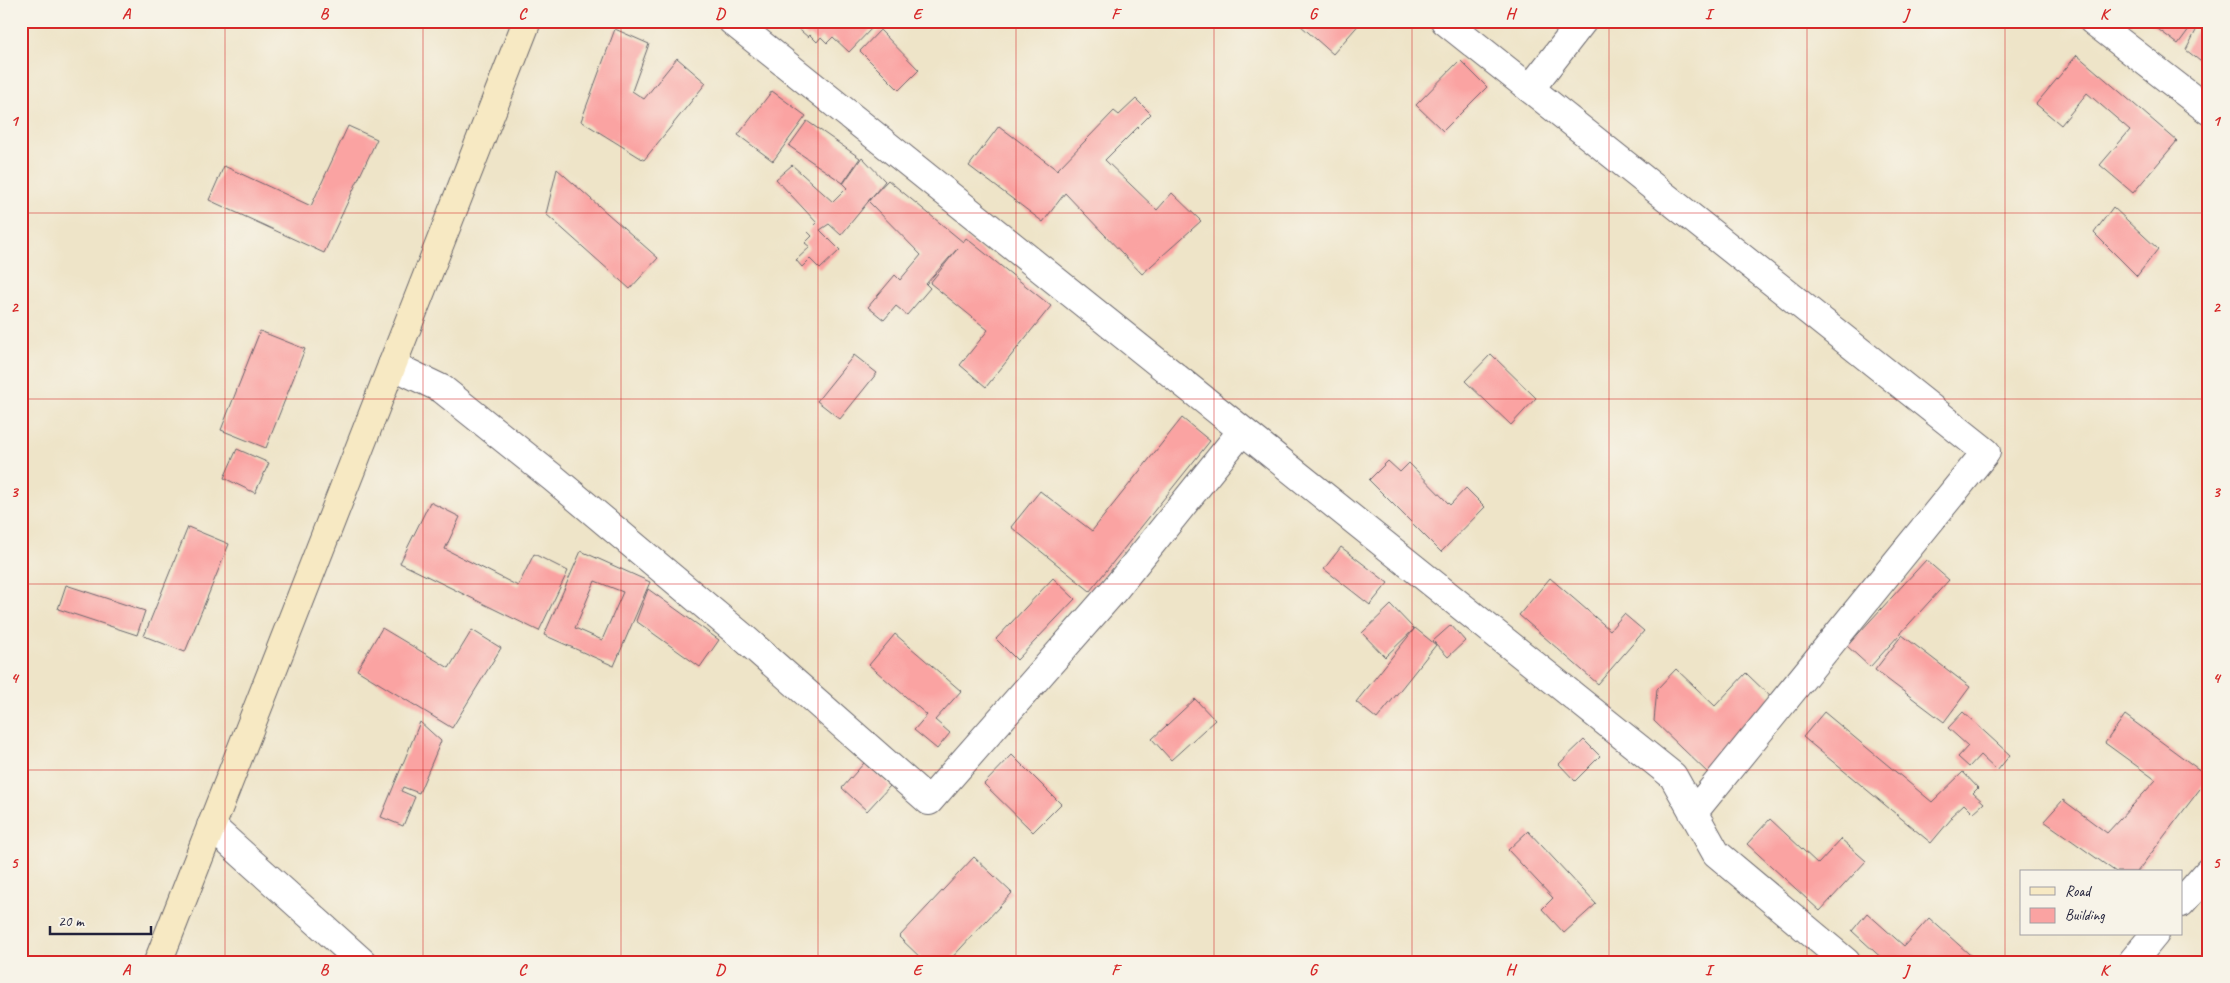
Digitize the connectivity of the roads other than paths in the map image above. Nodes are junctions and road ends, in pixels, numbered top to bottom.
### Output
1 (527, 21) edge
2 (732, 21) edge
3 (1445, 21) edge
4 (1583, 21) edge
5 (2093, 21) edge
6 (1530, 89) junction
7 (2209, 111) edge
8 (392, 364) junction
9 (1242, 431) junction
10 (1693, 813) junction
11 (211, 826) junction
12 (2209, 871) edge
13 (2182, 902) edge
14 (2153, 936) edge
15 (158, 962) edge
16 (362, 962) edge
17 (1846, 962) edge
18 (2132, 962) edge

1 - 8 street
2 - 9 street
3 - 6 street
4 - 6 street
5 - 7 street
6 - 10 street
8 - 9 street
8 - 11 street
9 - 10 street
10 - 17 street
11 - 15 street
11 - 16 street
12 - 13 street
14 - 18 street

